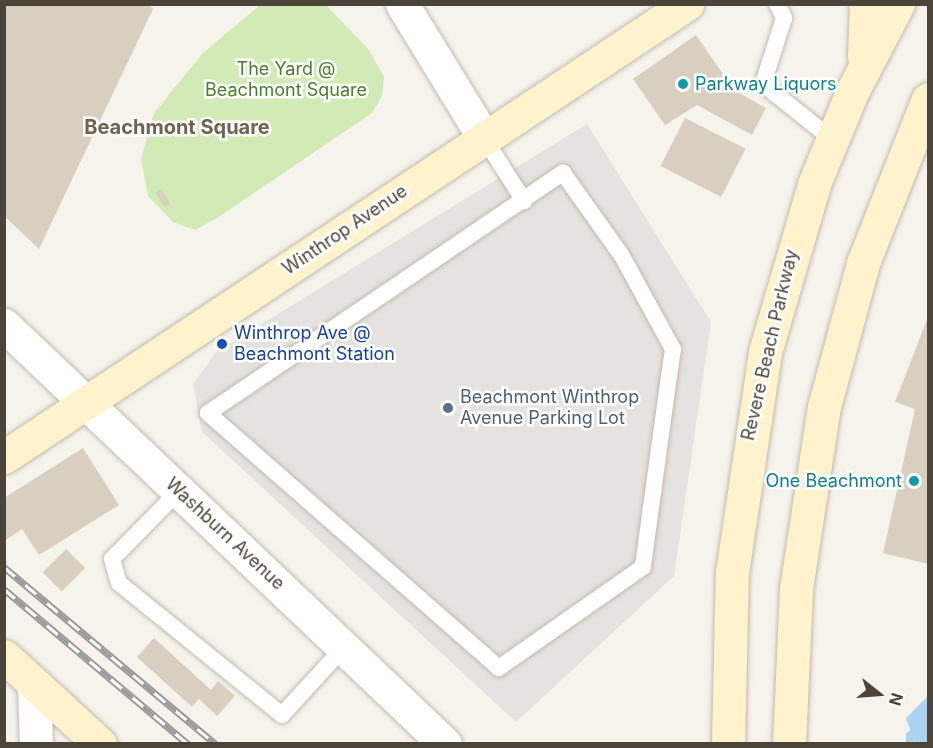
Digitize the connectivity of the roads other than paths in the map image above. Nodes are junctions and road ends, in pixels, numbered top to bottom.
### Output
1 (402, 4) edge
2 (687, 4) edge
3 (777, 4) edge
4 (866, 4) edge
5 (898, 4) edge
6 (853, 90) junction
7 (928, 99) edge
8 (484, 138) junction
9 (831, 139) junction
10 (524, 201) junction
11 (4, 325) edge
12 (86, 403) junction
13 (4, 457) edge
14 (179, 491) junction
15 (344, 647) junction
16 (16, 671) edge
17 (36, 744) edge
18 (100, 744) edge
19 (445, 744) edge
20 (728, 744) edge
21 (789, 744) edge

1 - 8 street
2 - 8 main road, Winthrop Avenue
3 - 9 lane
4 - 6 main road
5 - 6 main road, Revere Beach Parkway
6 - 9 main road, Revere Beach Parkway
7 - 21 main road
8 - 10 lane
8 - 12 main road, Winthrop Avenue
9 - 20 main road, Revere Beach Parkway
10 - 10 lane
11 - 12 street, Washburn Avenue
12 - 13 main road, Winthrop Avenue
12 - 14 street, Washburn Avenue
14 - 15 street, Washburn Avenue
14 - 15 lane
15 - 19 street, Washburn Avenue
16 - 17 street
16 - 18 main road

